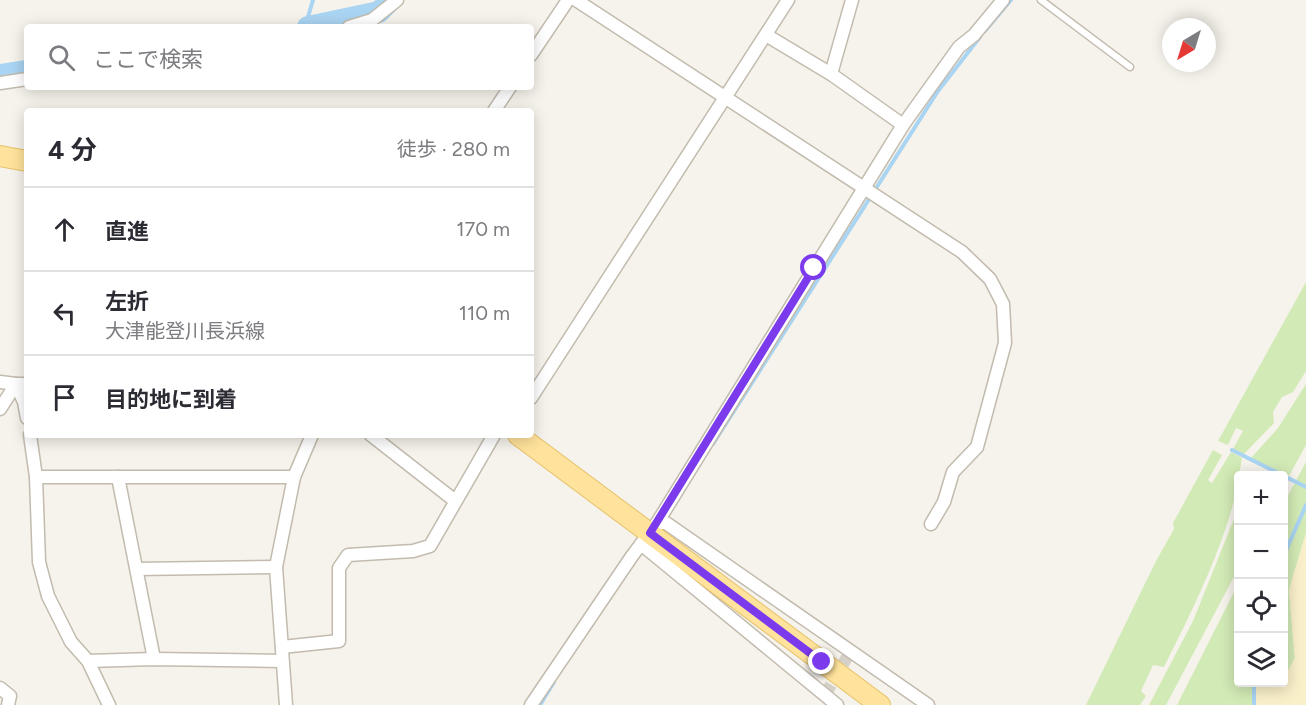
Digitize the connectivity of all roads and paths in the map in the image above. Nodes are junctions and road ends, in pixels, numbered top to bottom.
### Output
1 (397, 0) edge
2 (568, 0) edge
3 (576, 0) edge
4 (788, 0) edge
5 (852, 0) edge
6 (1003, 0) edge
7 (1041, 0) edge
8 (359, 24) edge
9 (766, 35) junction
10 (534, 51) edge
11 (1130, 67) dead end
12 (831, 74) junction
13 (24, 79) edge
14 (0, 83) edge
15 (508, 90) edge
16 (725, 97) junction
17 (496, 108) edge
18 (903, 125) junction
19 (0, 156) edge
20 (24, 160) edge
21 (870, 192) junction
22 (0, 382) edge
23 (22, 384) edge
24 (534, 393) edge
25 (24, 402) edge
26 (0, 409) edge
27 (30, 438) edge
28 (311, 438) edge
29 (375, 438) edge
30 (492, 438) edge
31 (522, 438) edge
32 (36, 477) junction
33 (118, 477) junction
34 (294, 477) junction
35 (454, 500) junction
36 (931, 524) dead end
37 (649, 534) junction
38 (276, 567) junction
39 (137, 569) junction
40 (282, 647) junction
41 (154, 659) junction
42 (282, 661) junction
43 (88, 662) junction
44 (0, 688) edge
45 (8, 705) edge
46 (109, 705) edge
47 (286, 705) edge
48 (531, 705) edge
49 (837, 705) edge
50 (880, 705) edge
51 (928, 705) edge

1 - 8 street
2 - 10 street
3 - 16 street
4 - 9 street
5 - 12 street
6 - 18 street
7 - 11 lane
9 - 12 street
9 - 16 street
12 - 18 street
13 - 14 street
15 - 17 street
16 - 21 street
16 - 24 street
18 - 21 street
19 - 20 main road
21 - 36 street
21 - 37 street
22 - 23 street
23 - 25 street
23 - 26 street
27 - 32 street
28 - 34 street
29 - 35 street
30 - 35 street
31 - 37 main road
32 - 33 street
32 - 43 street
33 - 34 street
33 - 39 street
34 - 38 street
35 - 40 street
37 - 48 street
37 - 49 street
37 - 50 main road
37 - 51 street
38 - 39 street
38 - 40 street
39 - 41 street
40 - 42 street
41 - 42 street
41 - 43 street
42 - 47 street
43 - 46 street
44 - 45 street

